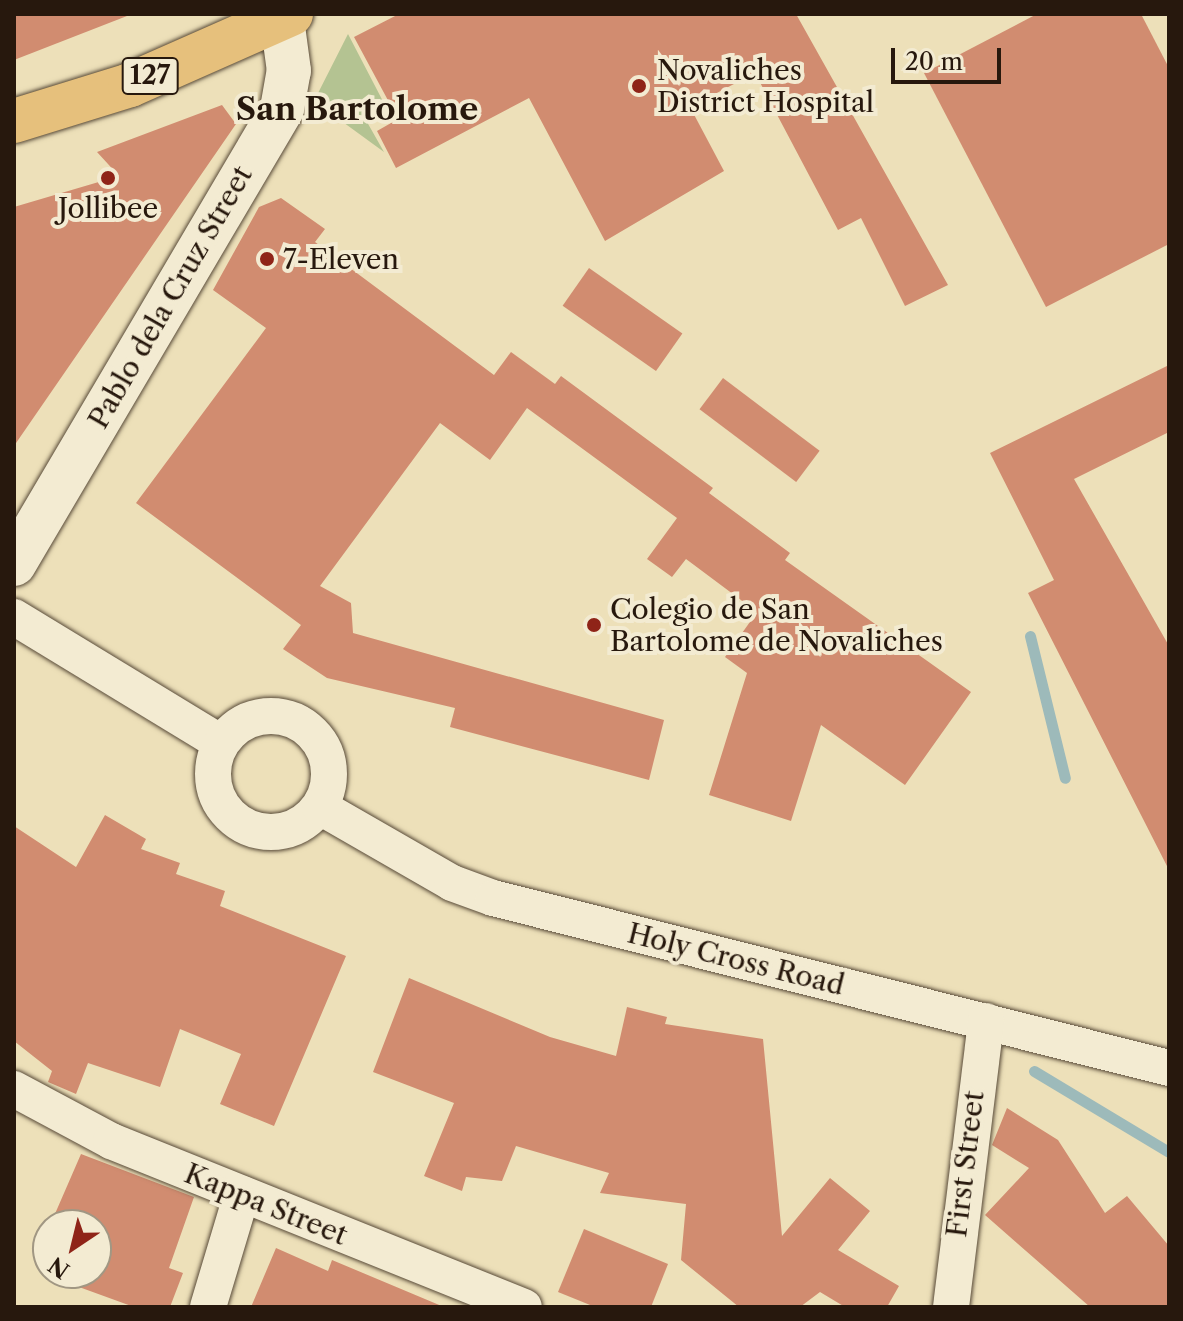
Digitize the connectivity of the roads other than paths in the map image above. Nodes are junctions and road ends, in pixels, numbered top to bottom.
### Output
1 (287, 16) edge
2 (14, 121) edge
3 (14, 564) edge
4 (14, 617) edge
5 (221, 743) junction
6 (320, 807) junction
7 (986, 1021) junction
8 (1169, 1068) edge
9 (14, 1089) edge
10 (242, 1194) junction
11 (208, 1307) edge
12 (524, 1307) edge
13 (951, 1307) edge

1 - 2 main road, 127
1 - 3 street, Pablo dela Cruz Street
4 - 5 street
5 - 6 street
5 - 6 street
6 - 7 street, Holy Cross Road
7 - 8 street, Holy Cross Road
7 - 13 street, First Street
9 - 10 street, Kappa Street
10 - 11 street
10 - 12 street, Kappa Street

